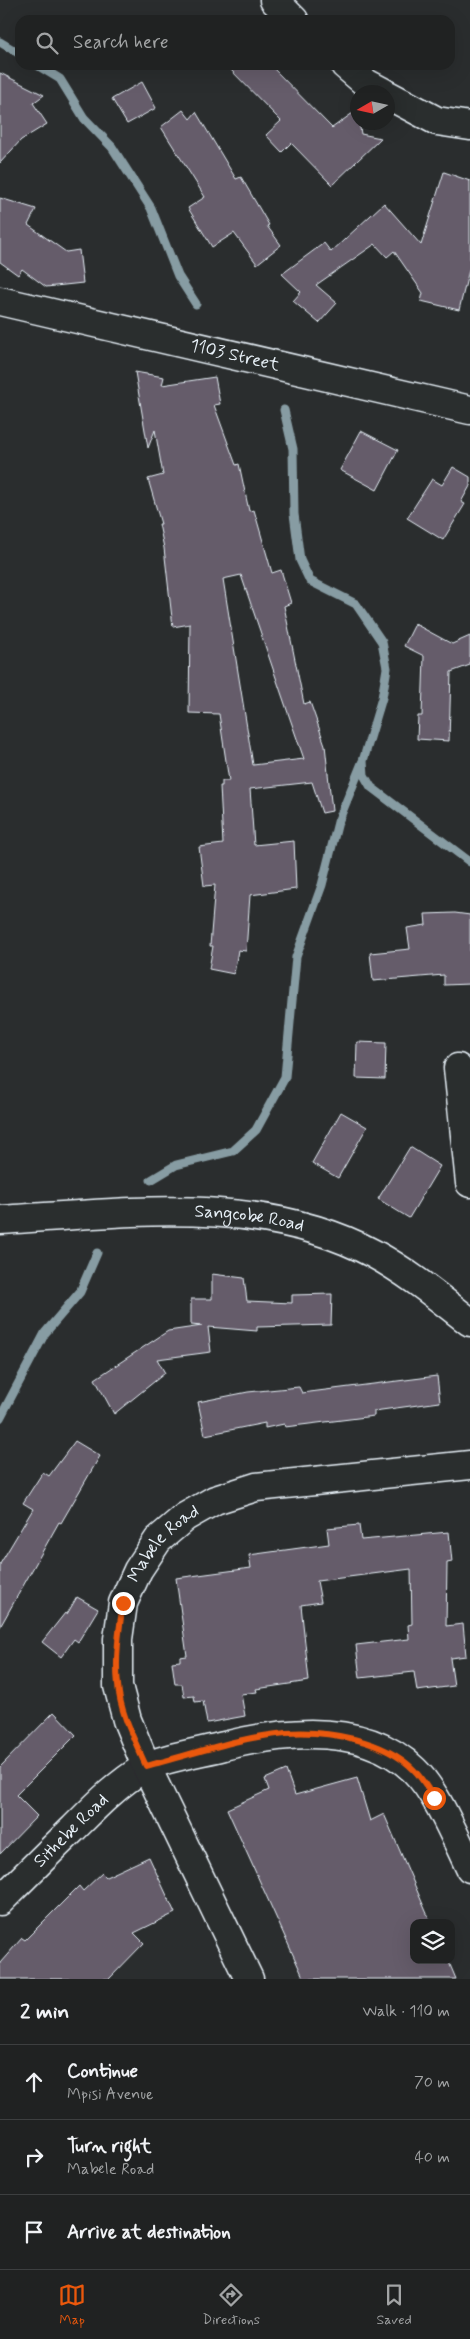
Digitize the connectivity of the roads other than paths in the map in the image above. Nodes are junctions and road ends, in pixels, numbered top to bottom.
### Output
1 (274, 0) edge
2 (289, 15) edge
3 (351, 70) edge
4 (370, 85) edge
5 (395, 99) edge
6 (470, 126) edge
7 (0, 301) edge
8 (470, 410) edge
9 (458, 1068) dead end
10 (470, 1183) edge
11 (0, 1220) edge
12 (470, 1322) edge
13 (470, 1465) edge
14 (146, 1766) junction
15 (470, 1868) edge
16 (0, 1901) edge
17 (249, 1979) edge

1 - 2 street
3 - 4 street
5 - 6 street
7 - 8 street, 1103 Street
9 - 10 street
11 - 12 street, Sangcobe Road
13 - 14 street, Mabele Road
14 - 15 street
14 - 16 street, Sithebe Road
14 - 17 street, Mabele Road

